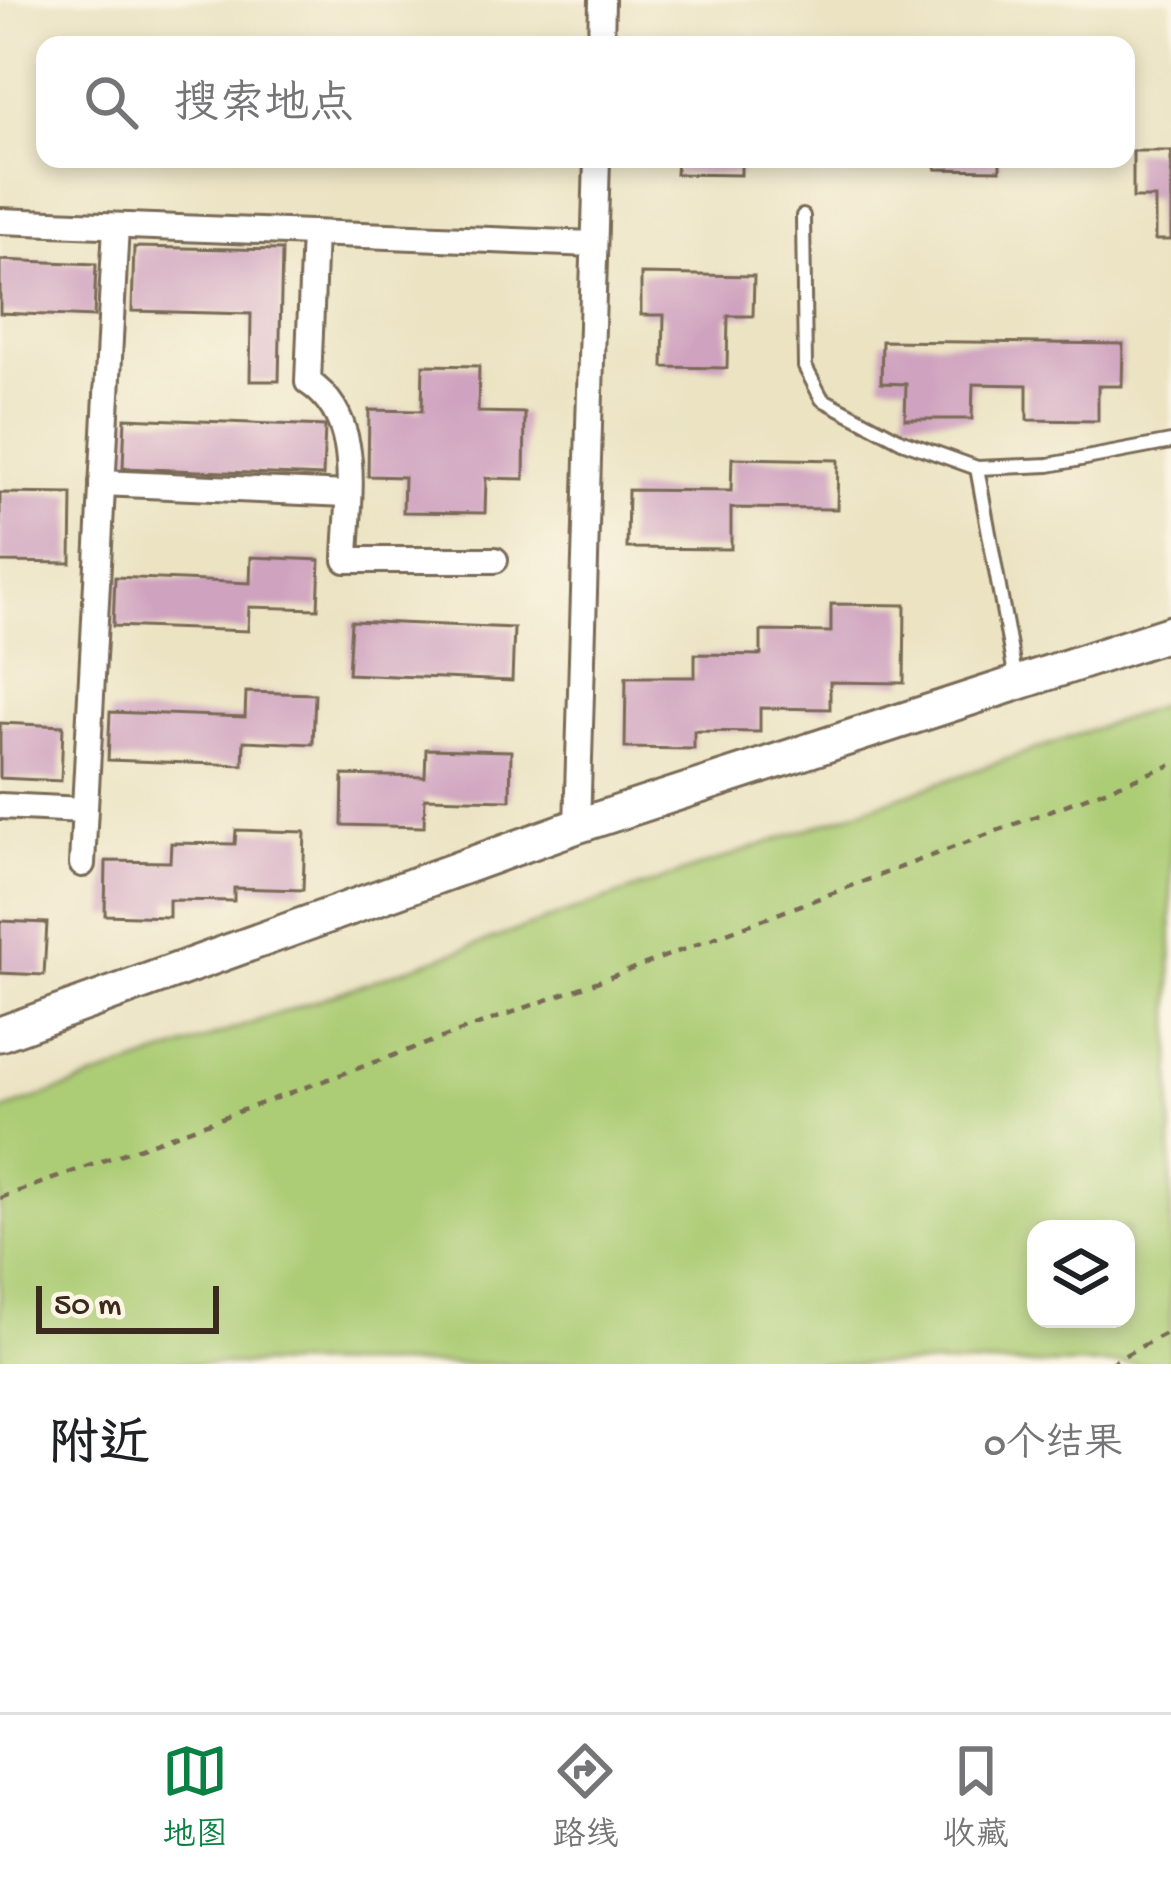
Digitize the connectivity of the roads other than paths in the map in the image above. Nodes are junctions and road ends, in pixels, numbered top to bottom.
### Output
1 (602, 0) edge
2 (601, 36) edge
3 (597, 168) edge
4 (803, 216) dead end
5 (0, 221) edge
6 (116, 226) junction
7 (314, 233) junction
8 (594, 244) junction
9 (1171, 442) edge
10 (977, 468) junction
11 (102, 483) junction
12 (347, 494) junction
13 (496, 560) dead end
14 (1171, 633) edge
15 (1016, 683) junction
16 (0, 806) edge
17 (84, 810) junction
18 (577, 826) junction
19 (82, 864) dead end
20 (0, 1034) edge

1 - 2 street
3 - 8 street
4 - 10 lane
5 - 6 street
6 - 7 street
6 - 11 street
7 - 8 street
7 - 12 street
8 - 18 street
9 - 10 lane
10 - 15 lane
11 - 12 street
11 - 17 street
12 - 13 street
14 - 15 main road
15 - 18 main road
16 - 17 street
17 - 19 street
18 - 20 main road

